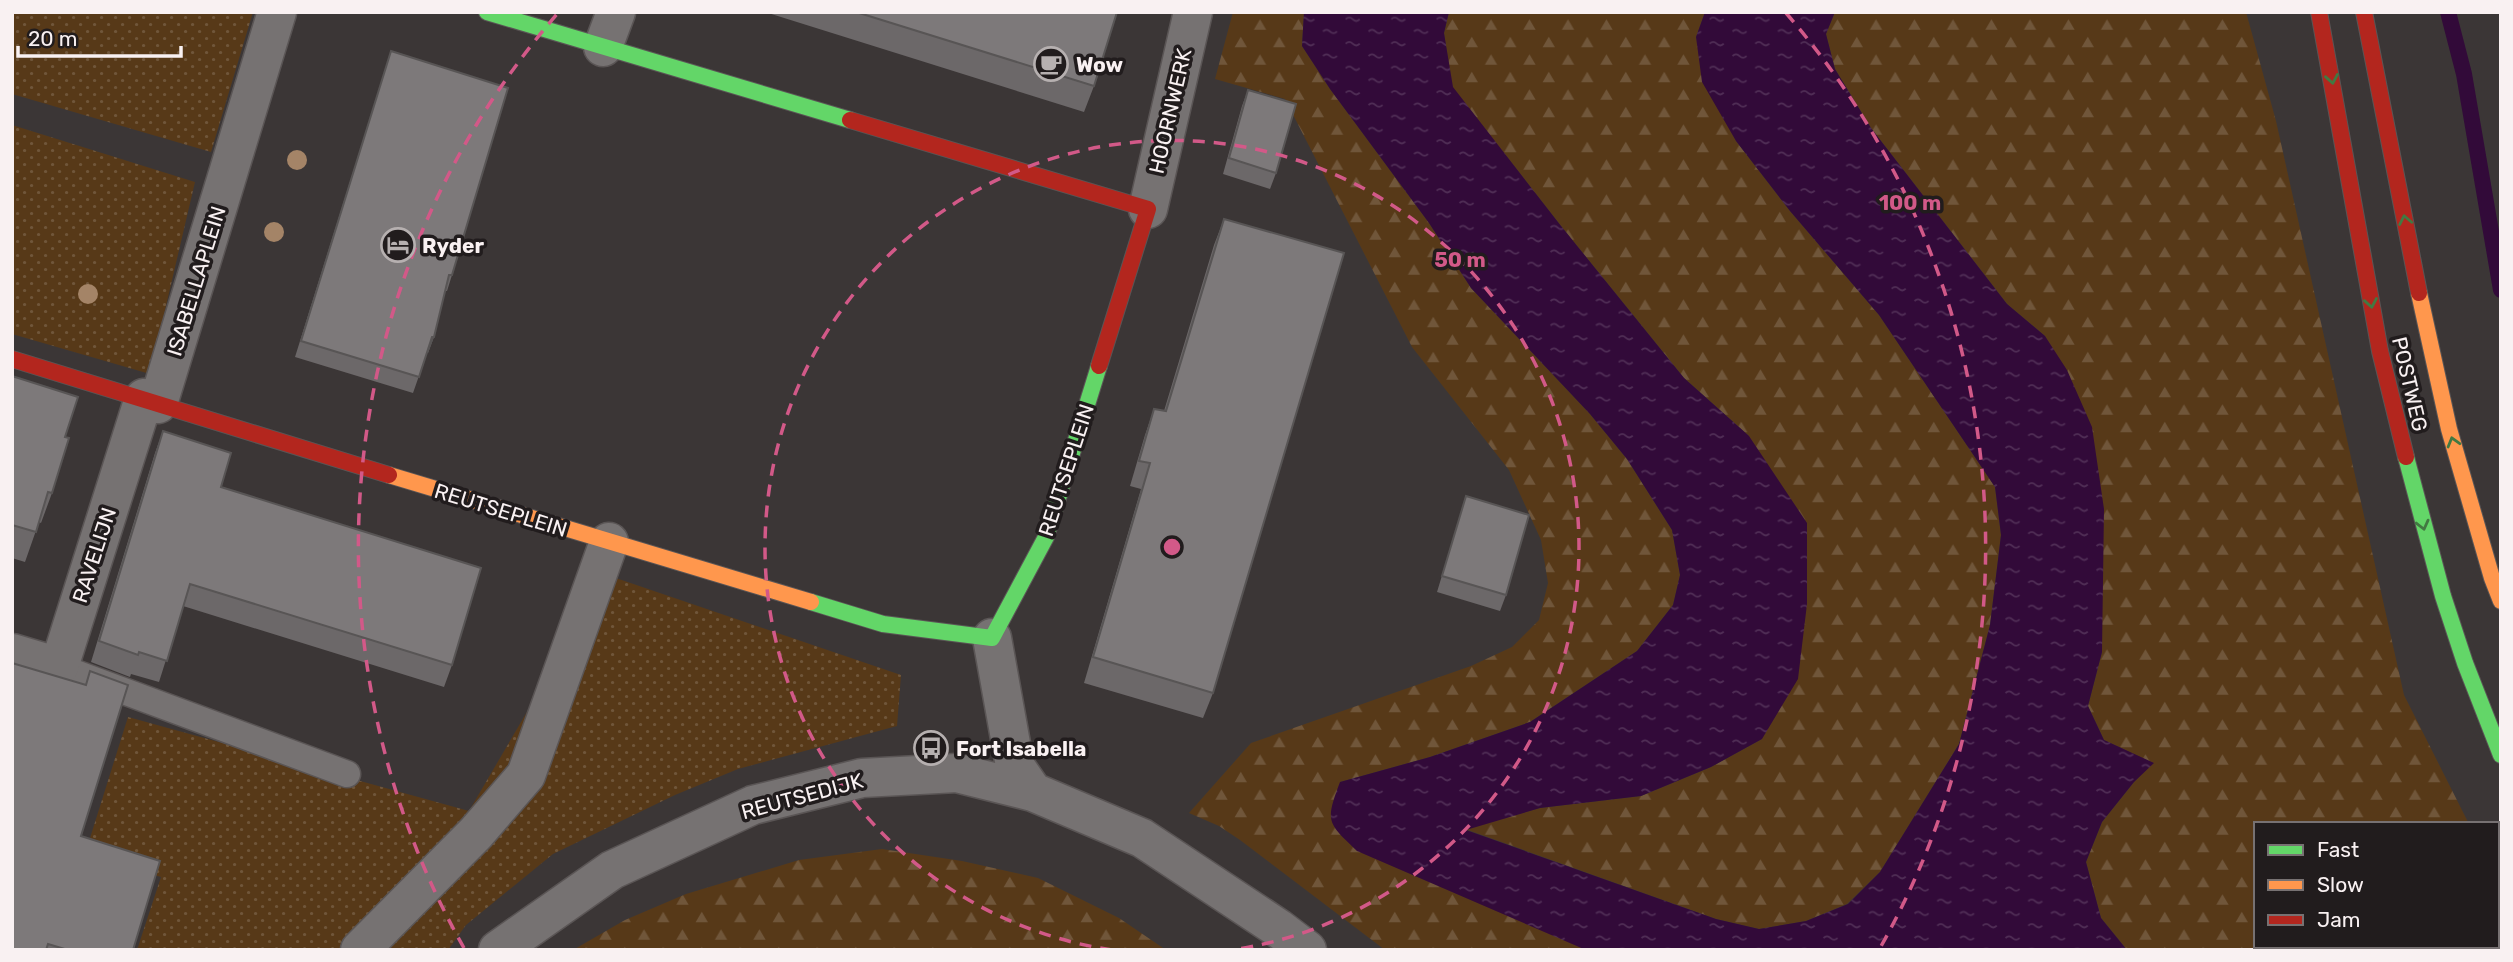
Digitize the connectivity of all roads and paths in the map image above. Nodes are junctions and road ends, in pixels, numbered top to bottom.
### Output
1 (277, 12) edge
2 (487, 12) edge
3 (1193, 12) edge
4 (2319, 12) edge
5 (2364, 12) edge
6 (609, 30) edge
7 (1147, 209) junction
8 (12, 359) edge
9 (151, 401) junction
10 (609, 542) junction
11 (2501, 601) edge
12 (992, 638) junction
13 (12, 653) edge
14 (58, 667) junction
15 (2501, 755) edge
16 (347, 774) dead end
17 (1033, 792) junction
18 (360, 950) edge
19 (498, 950) edge
20 (1307, 950) edge

1 - 9 street, ISABELLAPLEIN
2 - 6 street
3 - 7 street, HOORNWERK
4 -> 15 street, POSTWEG
11 -> 5 street, POSTWEG
6 - 7 street
7 - 12 street, REUTSEPLEIN
8 - 9 street
9 - 10 street, REUTSEPLEIN
9 - 14 street, RAVELIJN
10 - 12 street, REUTSEPLEIN
10 - 18 street
12 - 17 street
13 - 14 street
14 - 16 lane
17 - 19 street, REUTSEDIJK
17 - 20 street, REUTSEDIJK

